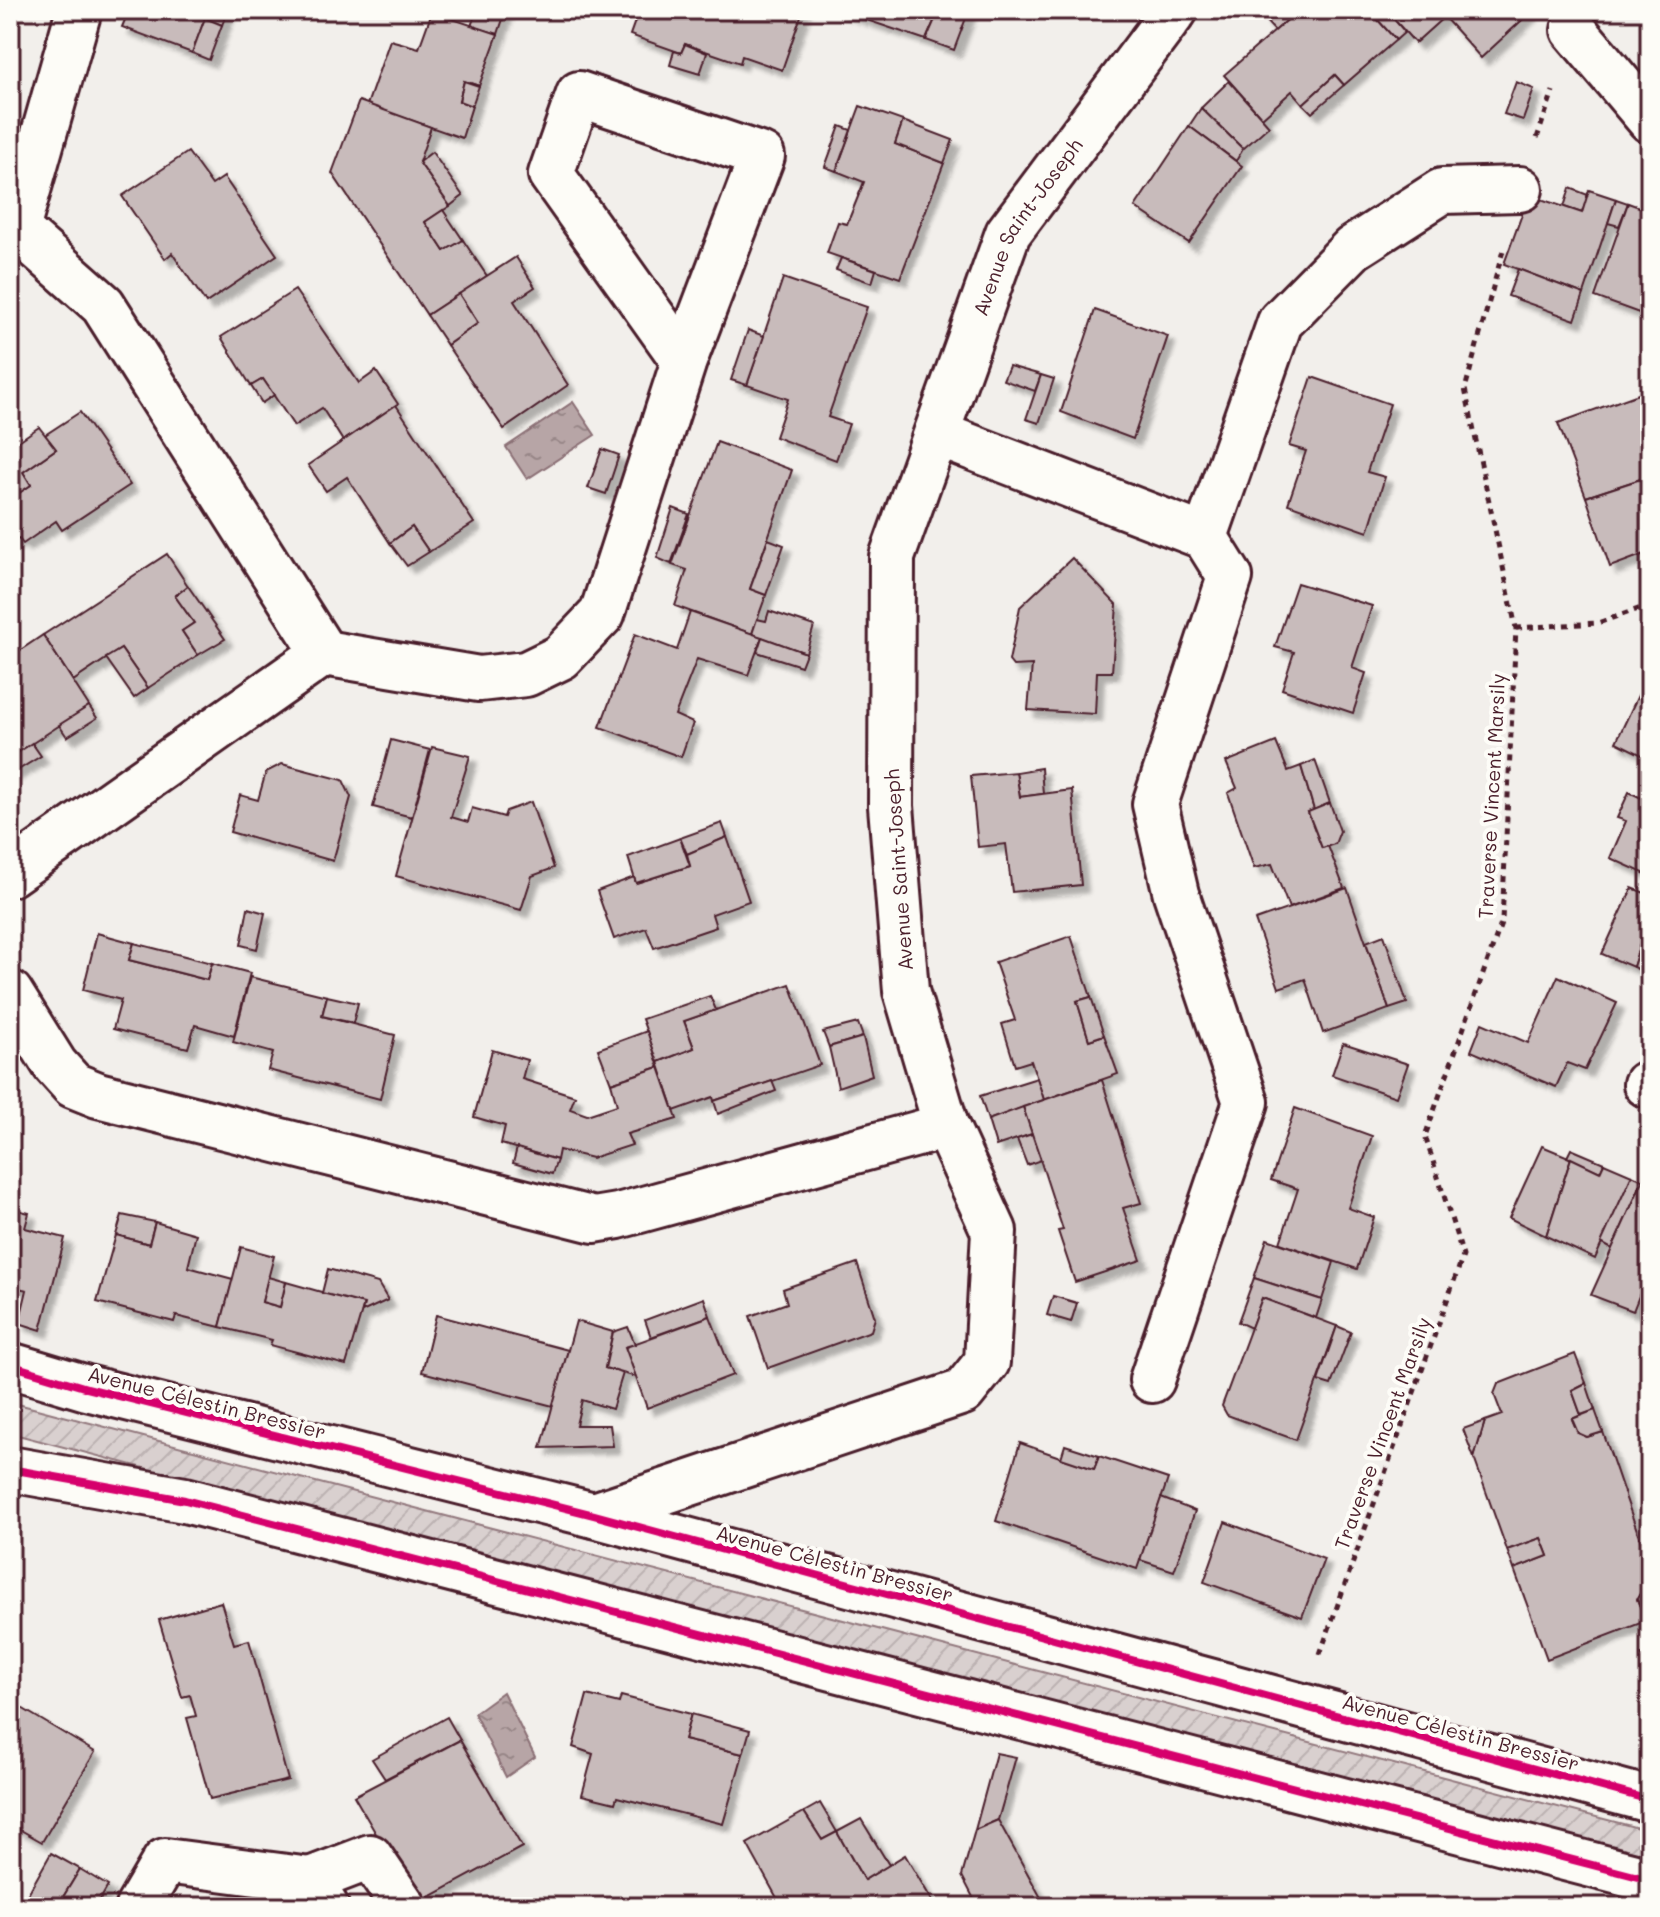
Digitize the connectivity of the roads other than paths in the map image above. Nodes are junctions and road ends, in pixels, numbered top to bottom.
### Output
1 (79, 10) edge
2 (1175, 10) edge
3 (1574, 30) road end
4 (1650, 120) edge
5 (1520, 189) road end
6 (14, 239) edge
7 (684, 361) junction
8 (937, 434) junction
9 (1205, 537) junction
10 (324, 653) junction
11 (10, 874) edge
12 (10, 993) edge
13 (946, 1126) junction
14 (10, 1365) edge
15 (1152, 1380) dead end
16 (10, 1469) edge
17 (594, 1515) junction
18 (1650, 1800) edge
19 (1650, 1880) edge
20 (318, 1894) edge
21 (138, 1907) edge
22 (404, 1907) edge

1 - 6 street
2 - 8 street, Avenue Saint-Joseph
3 - 4 street
5 - 9 street
6 - 10 street
7 - 7 street
7 - 10 street
8 - 9 street
8 - 13 street, Avenue Saint-Joseph
9 - 15 street
10 - 11 street
12 - 13 street
13 - 17 street, Avenue Saint-Joseph
14 - 17 street, Avenue Célestin Bressier
16 - 19 street
17 - 18 street, Avenue Célestin Bressier
20 - 21 street
20 - 22 street

